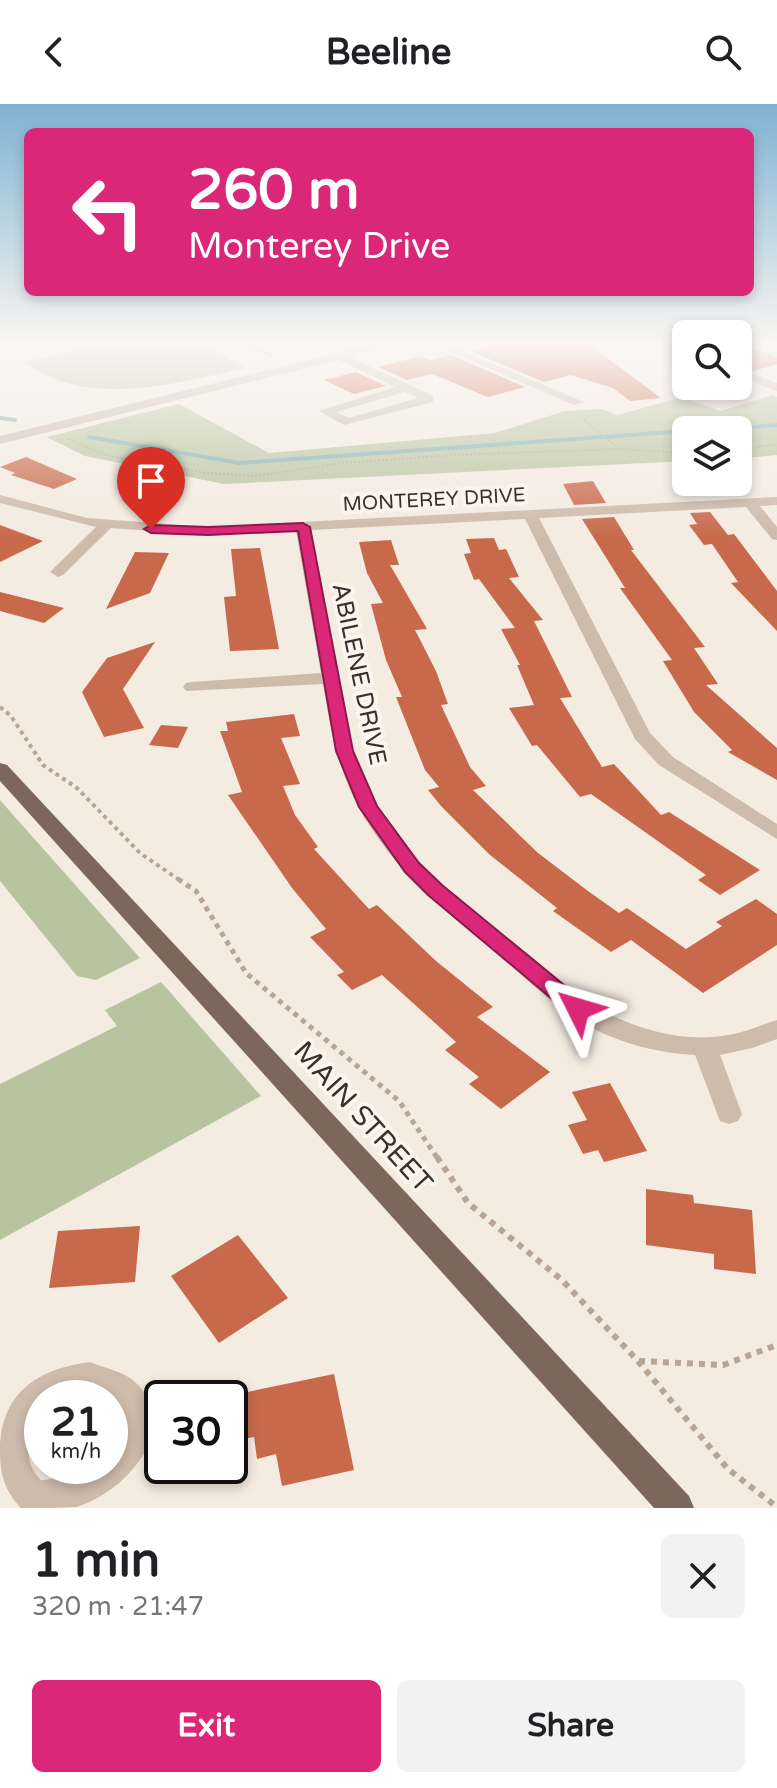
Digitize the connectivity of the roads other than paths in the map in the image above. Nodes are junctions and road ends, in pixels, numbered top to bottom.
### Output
1 (135, 407) edge
2 (341, 407) edge
3 (403, 407) edge
4 (0, 440) edge
5 (0, 499) edge
6 (777, 501) edge
7 (749, 502) junction
8 (530, 514) junction
9 (107, 524) junction
10 (303, 527) junction
11 (777, 536) edge
12 (58, 572) dead end
13 (329, 678) junction
14 (192, 687) dead end
15 (0, 769) edge
16 (777, 833) edge
17 (777, 1029) edge
18 (704, 1046) junction
19 (729, 1114) dead end
20 (677, 1508) edge

1 - 4 street
2 - 3 street
5 - 9 street, MONTEREY DRIVE
6 - 7 street, MONTEREY DRIVE
7 - 8 street, MONTEREY DRIVE
7 - 11 street
8 - 10 street, MONTEREY DRIVE
8 - 16 street
9 - 10 street, MONTEREY DRIVE
9 - 12 street
10 - 13 street, ABILENE DRIVE
13 - 14 street
13 - 18 street, ABILENE DRIVE
15 - 20 main road, MAIN STREET
17 - 18 street, ABILENE DRIVE
18 - 19 street

